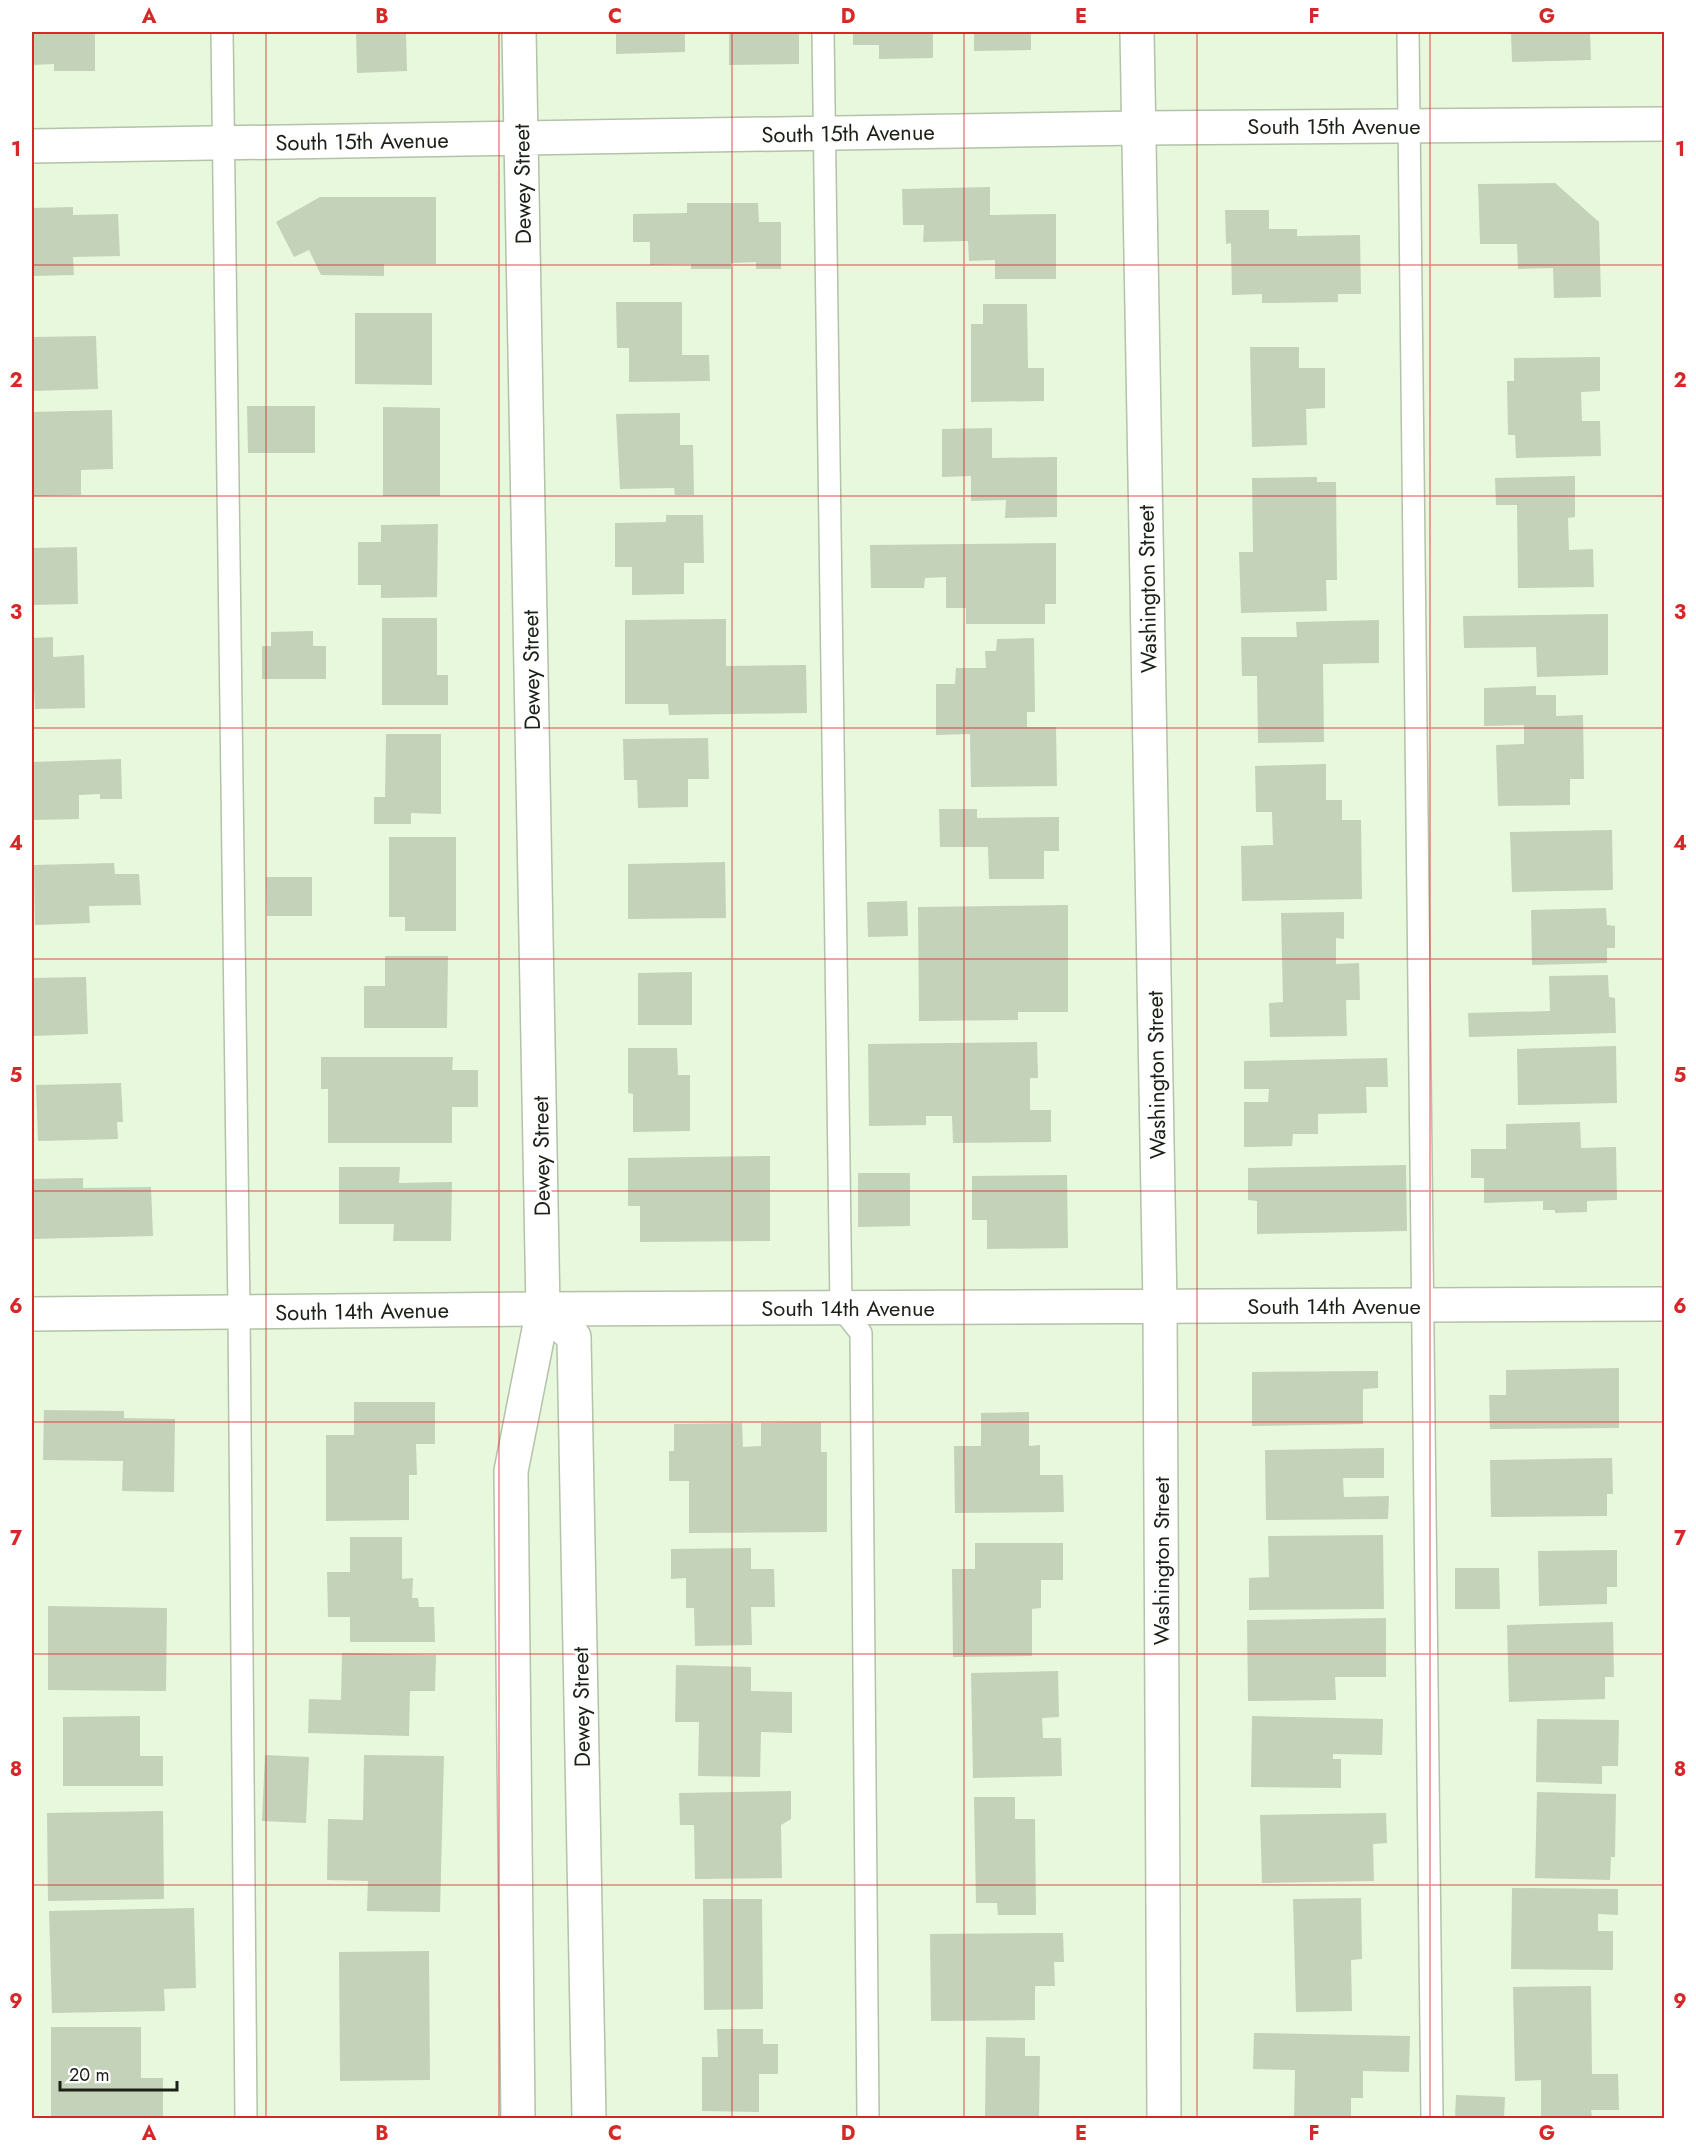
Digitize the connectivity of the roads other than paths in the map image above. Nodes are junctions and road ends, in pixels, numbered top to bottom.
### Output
1 (222, 32) edge
2 (519, 32) edge
3 (823, 32) edge
4 (1137, 32) edge
5 (1408, 32) edge
6 (1665, 124) edge
7 (1409, 126) junction
8 (1139, 128) junction
9 (825, 133) junction
10 (521, 138) junction
11 (224, 143) junction
12 (32, 146) edge
13 (1665, 1304) edge
14 (1423, 1305) junction
15 (1160, 1307) junction
16 (842, 1308) junction
17 (543, 1309) junction
18 (239, 1312) junction
19 (32, 1314) edge
20 (246, 2118) edge
21 (518, 2118) edge
22 (589, 2118) edge
23 (868, 2118) edge
24 (1164, 2118) edge
25 (1432, 2118) edge

1 - 11 lane
2 - 10 street, Dewey Street
3 - 9 lane
4 - 8 street, Washington Street
5 - 7 lane
6 - 7 street, South 15th Avenue
7 - 8 street, South 15th Avenue
7 - 14 lane
8 - 9 street, South 15th Avenue
8 - 15 street, Washington Street
9 - 10 street, South 15th Avenue
9 - 16 lane
10 - 11 street, South 15th Avenue
10 - 17 street, Dewey Street
11 - 12 street, South 15th Avenue
11 - 18 lane
13 - 14 street, South 14th Avenue
14 - 15 street, South 14th Avenue
14 - 25 lane
15 - 16 street, South 14th Avenue
15 - 24 street, Washington Street
16 - 17 street, South 14th Avenue
16 - 23 lane
17 - 18 street, South 14th Avenue
17 - 21 street, Dewey Street
17 - 22 street, Dewey Street
18 - 19 street, South 14th Avenue
18 - 20 lane

